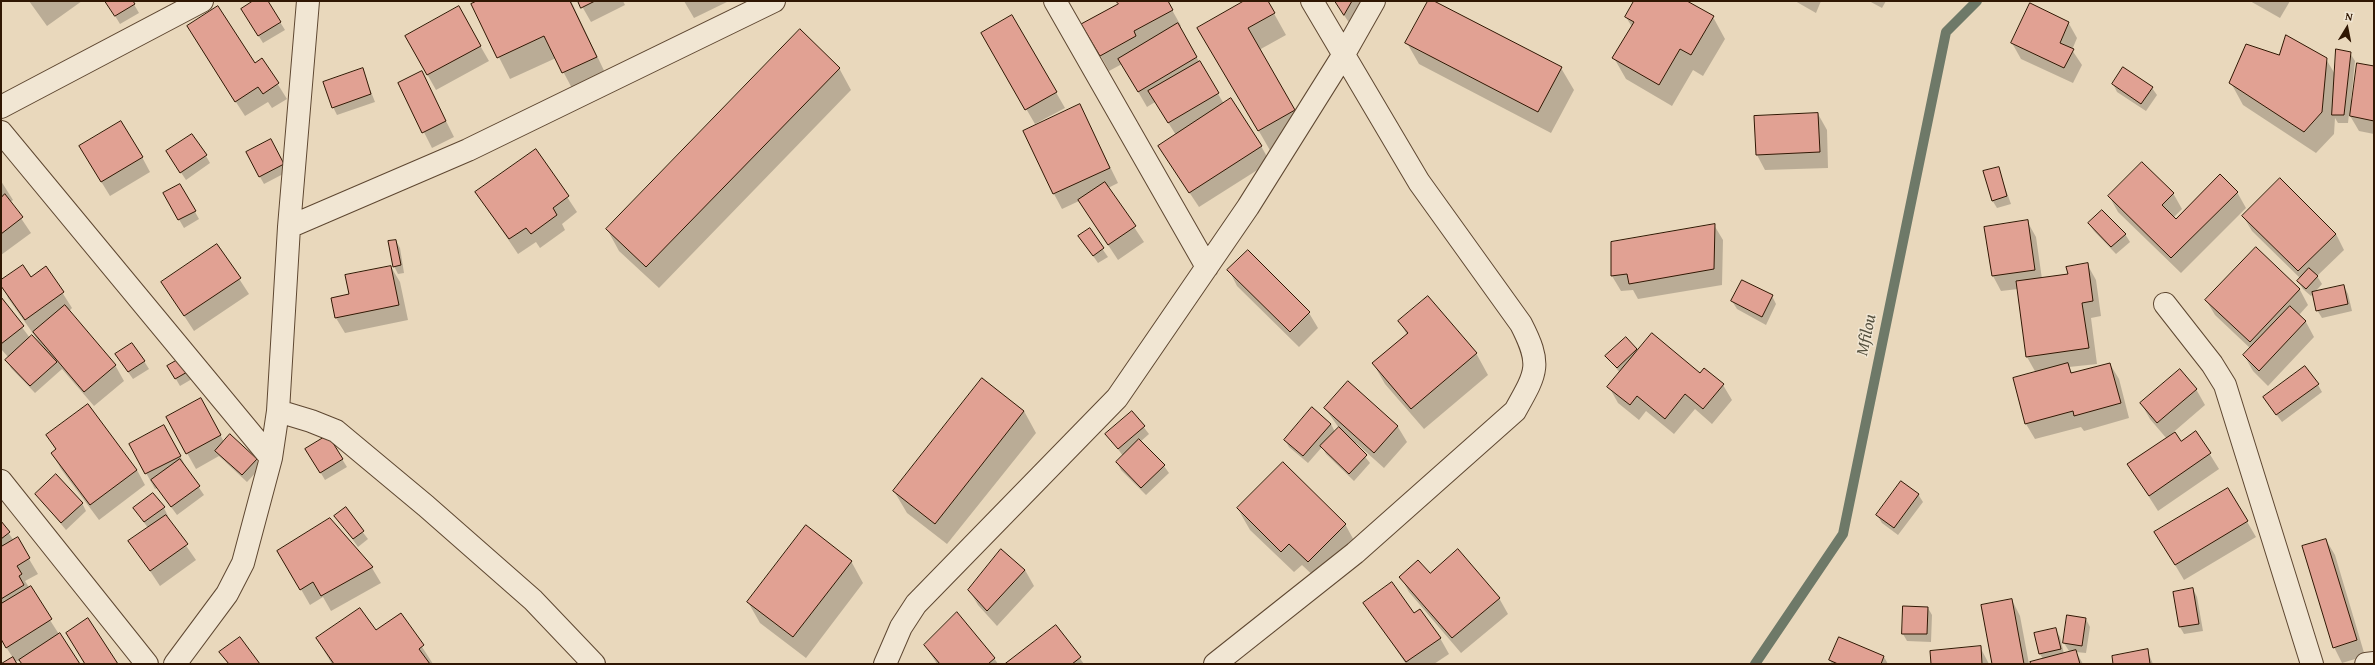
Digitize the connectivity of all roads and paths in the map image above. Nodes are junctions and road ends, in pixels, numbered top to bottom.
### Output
1 (202, 1) edge
2 (308, 1) edge
3 (774, 1) edge
4 (1055, 1) edge
5 (1312, 1) edge
6 (1374, 1) edge
7 (177, 6) edge
8 (1344, 54) junction
9 (1, 107) edge
10 (1, 132) edge
11 (289, 226) junction
12 (1207, 267) junction
13 (2165, 304) dead end
14 (278, 411) junction
15 (271, 458) junction
16 (1, 481) edge
17 (588, 662) edge
18 (2374, 663) edge
19 (147, 664) edge
20 (175, 664) edge
21 (885, 664) edge
22 (1215, 664) edge
23 (2312, 664) edge
24 (2366, 664) edge

1 - 7 street
2 - 11 street
3 - 11 street
4 - 12 street
5 - 8 street
6 - 8 street
7 - 9 street
8 - 12 street
8 - 22 street
10 - 15 street
11 - 14 street
12 - 21 street
13 - 23 street
14 - 15 street
14 - 17 street
15 - 20 street
16 - 19 street
18 - 24 street

